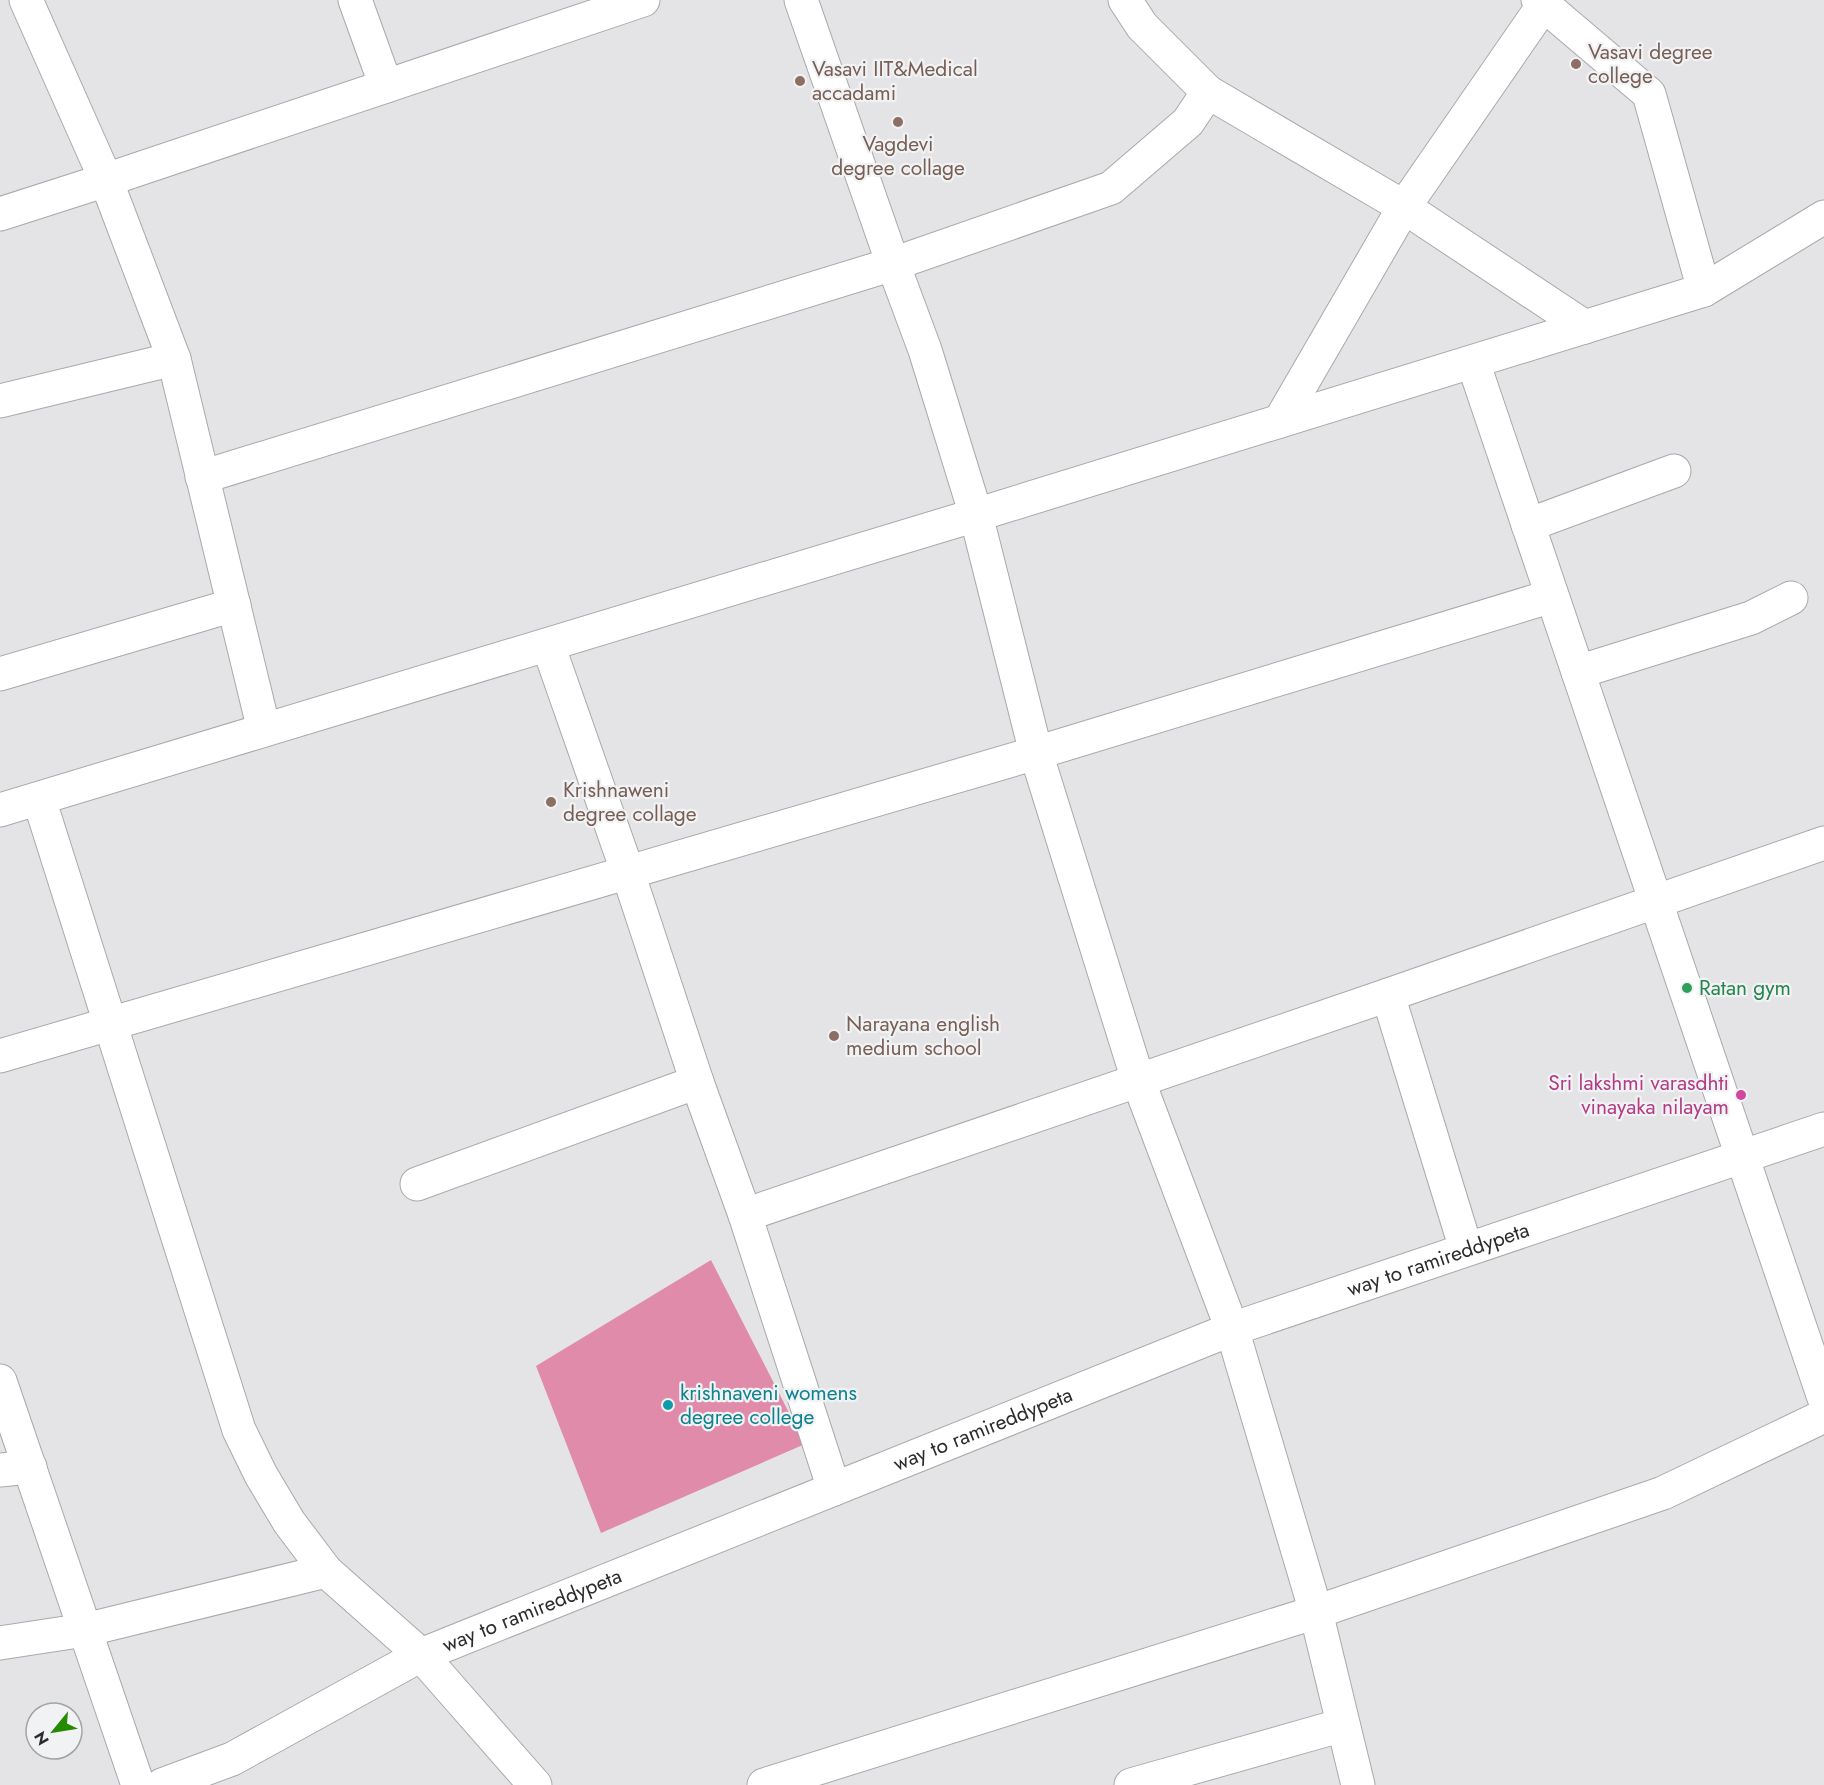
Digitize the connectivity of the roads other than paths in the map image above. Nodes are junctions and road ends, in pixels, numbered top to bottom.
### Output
1 (26, 0) edge
2 (355, 0) edge
3 (643, 0) edge
4 (801, 0) edge
5 (1125, 0) edge
6 (1543, 1) edge
7 (386, 86) junction
8 (1208, 92) junction
9 (106, 180) junction
10 (1404, 207) junction
11 (0, 214) edge
12 (1824, 217) edge
13 (893, 264) junction
14 (1704, 290) junction
15 (1585, 327) junction
16 (174, 359) junction
17 (1473, 362) junction
18 (0, 401) edge
19 (1280, 421) junction
20 (1674, 471) dead end
21 (202, 477) junction
22 (976, 515) junction
23 (1528, 525) junction
24 (1552, 596) junction
25 (1791, 598) dead end
26 (234, 605) junction
27 (548, 645) junction
28 (1578, 672) junction
29 (0, 674) edge
30 (264, 730) junction
31 (1036, 753) junction
32 (39, 799) junction
33 (0, 810) edge
34 (1824, 843) edge
35 (628, 873) junction
36 (1656, 901) junction
37 (1389, 995) junction
38 (111, 1024) junction
39 (0, 1056) edge
40 (1138, 1080) junction
41 (697, 1082) junction
42 (1824, 1129) edge
43 (1742, 1158) junction
44 (417, 1184) dead end
45 (745, 1215) junction
46 (1466, 1249) junction
47 (1232, 1329) junction
48 (1824, 1398) edge
49 (3, 1400) edge
50 (1824, 1416) edge
51 (15, 1469) edge
52 (834, 1489) junction
53 (326, 1570) junction
54 (1316, 1612) junction
55 (85, 1630) junction
56 (0, 1643) edge
57 (421, 1655) junction
58 (1343, 1725) junction
59 (138, 1785) edge
60 (162, 1785) edge
61 (535, 1785) edge
62 (764, 1785) edge
63 (1131, 1785) edge
64 (1358, 1785) edge

1 - 9 street
2 - 7 street
3 - 7 street
4 - 13 street
5 - 8 street
6 - 10 street
6 - 14 street
7 - 9 street
8 - 10 street
8 - 13 street
9 - 11 street
9 - 16 street
10 - 15 street
10 - 19 street
12 - 14 street
13 - 21 street
13 - 22 street
14 - 15 street
15 - 17 street
16 - 18 street
16 - 21 street
17 - 19 street
17 - 23 street
19 - 22 street
20 - 23 street
21 - 26 street
22 - 27 street
22 - 31 street
23 - 24 street
24 - 28 street
24 - 31 street
25 - 28 street
26 - 29 street
26 - 30 street
27 - 30 street
27 - 35 street
28 - 36 street
30 - 32 street
31 - 35 street
31 - 40 street
32 - 33 street
32 - 38 street
34 - 36 street
35 - 38 street
35 - 41 street
36 - 37 street
36 - 43 street
37 - 40 street
37 - 46 street
38 - 39 street
38 - 53 street
40 - 45 street
40 - 47 street
41 - 44 street
41 - 45 street
42 - 43 street, way to ramireddypeta
43 - 46 street, way to ramireddypeta
43 - 48 street
45 - 52 street
46 - 47 street, way to ramireddypeta
47 - 52 street, way to ramireddypeta
47 - 54 street
49 - 51 street
50 - 54 street
51 - 55 street
52 - 57 street, way to ramireddypeta
53 - 55 street
53 - 57 street
54 - 58 street
54 - 62 street
55 - 56 street
55 - 59 street
57 - 60 street, way to ramireddypeta
57 - 61 street
58 - 63 street
58 - 64 street

